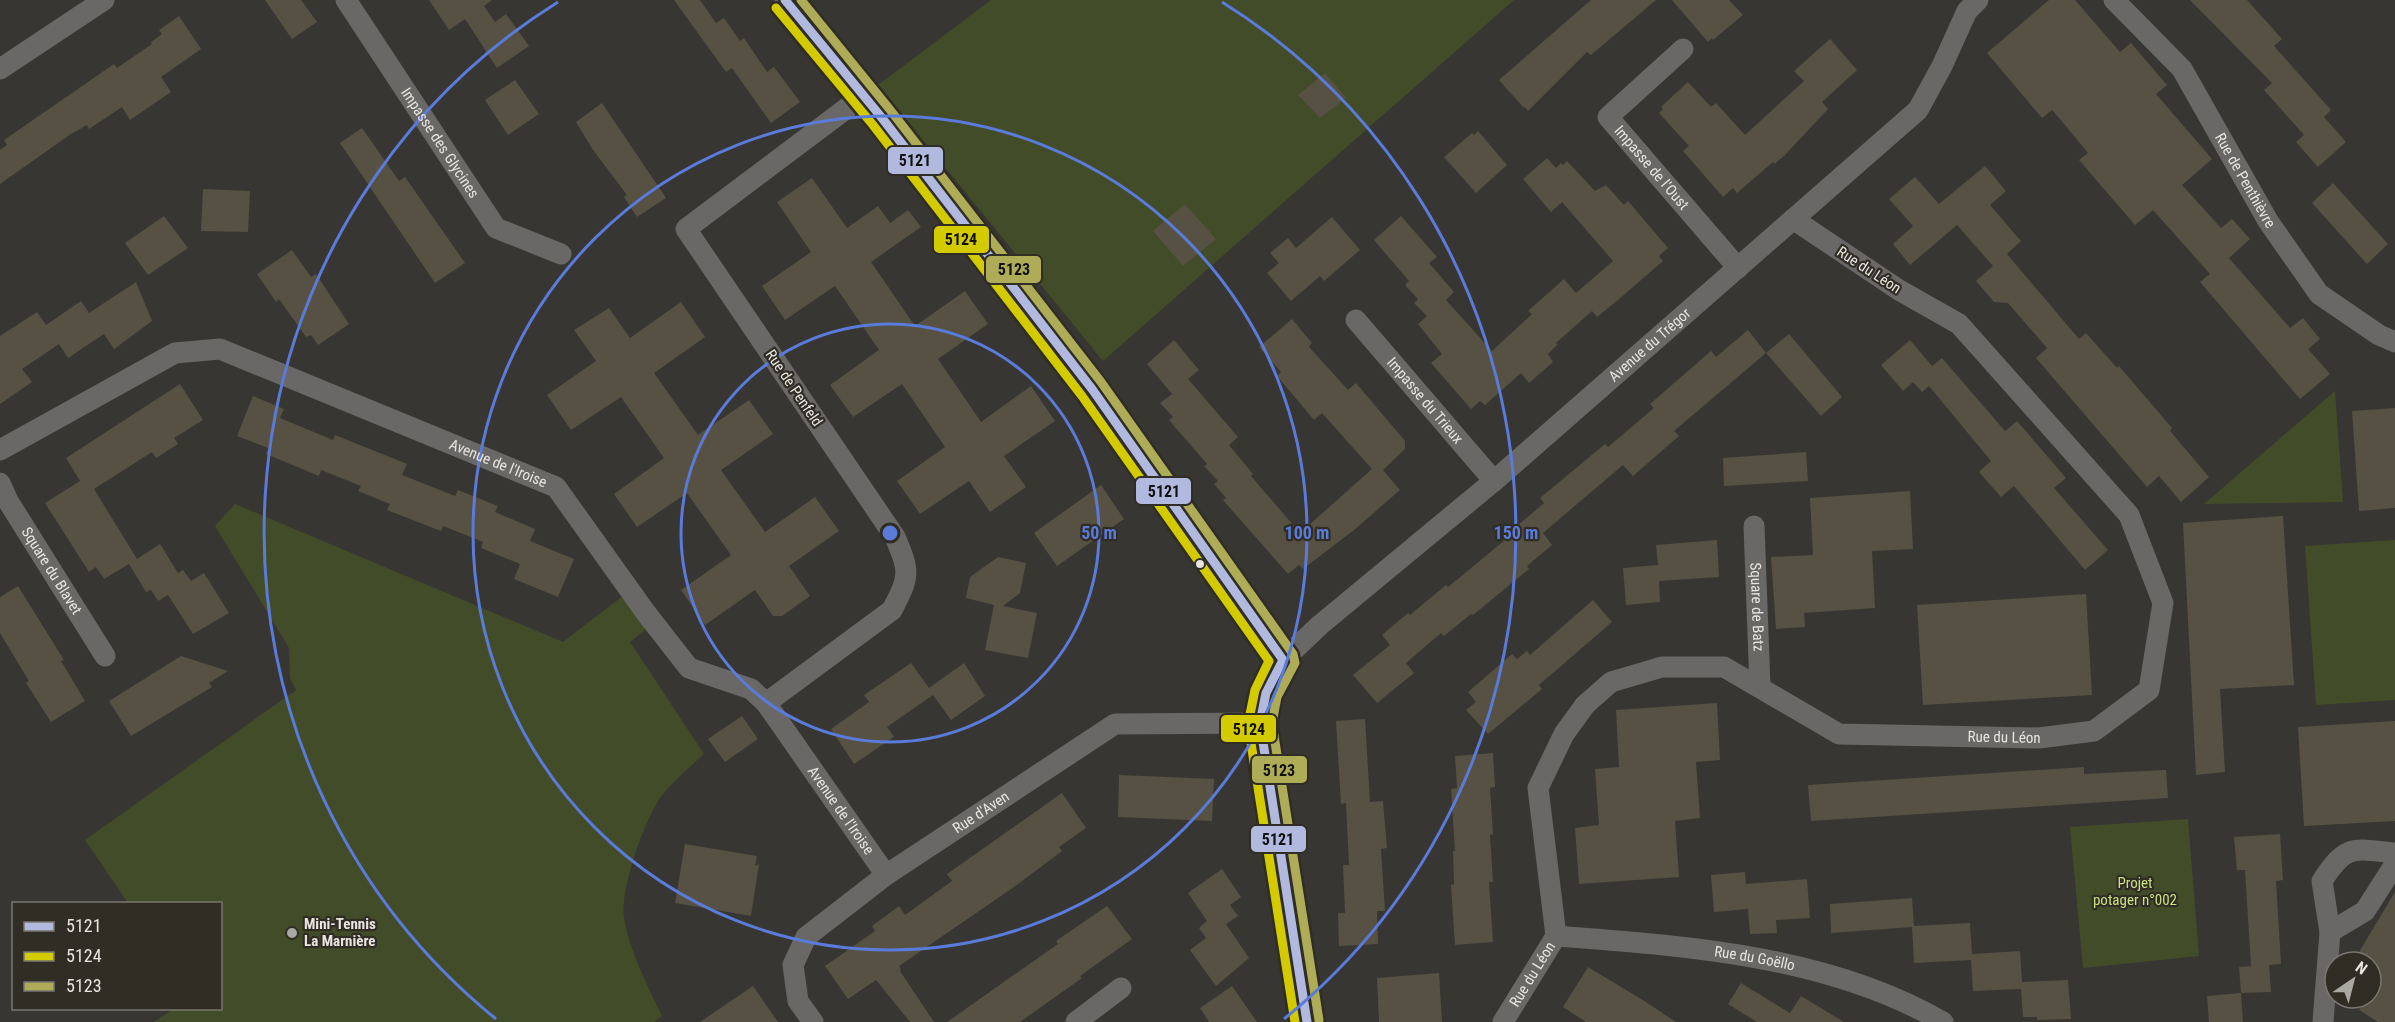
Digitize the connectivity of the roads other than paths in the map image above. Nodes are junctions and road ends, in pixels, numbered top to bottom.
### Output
1 (104, 0) edge
2 (346, 0) edge
3 (785, 0) edge
4 (1978, 0) edge
5 (2114, 0) edge
6 (1683, 49) dead end
7 (0, 69) edge
8 (863, 96) junction
9 (1794, 219) junction
10 (561, 254) dead end
11 (1738, 268) junction
12 (1356, 320) dead end
13 (2395, 342) edge
14 (0, 450) edge
15 (1494, 481) junction
16 (0, 483) edge
17 (1754, 526) dead end
18 (105, 656) dead end
19 (1283, 660) junction
20 (1760, 687) junction
21 (766, 703) junction
22 (1260, 723) junction
23 (2395, 853) edge
24 (2395, 864) edge
25 (886, 875) junction
26 (2330, 932) junction
27 (1556, 936) junction
28 (1121, 988) dead end
29 (813, 1022) edge
30 (1076, 1022) edge
31 (1307, 1022) edge
32 (1503, 1022) edge
33 (1943, 1022) edge
34 (2322, 1022) edge

1 - 7 street
2 - 10 street, Impasse des Glycines
3 - 8 street
4 - 9 street, Avenue du Trégor
5 - 13 street, Rue de Penthièvre
6 - 11 street, Impasse de l'Oust
8 - 19 street
8 - 21 street, Rue de Penfeld
9 - 11 street, Avenue du Trégor
9 - 20 street, Rue du Léon
11 - 15 street, Avenue du Trégor
12 - 15 street, Impasse du Trieux
14 - 21 street, Avenue de l'Iroise
15 - 19 street, Avenue du Trégor
16 - 18 street, Square du Blavet
17 - 20 street, Square de Batz
19 - 22 street, Avenue du Trégor
20 - 27 street, Rue du Léon
21 - 25 street, Avenue de l'Iroise
22 - 25 street, Rue d'Aven
22 - 31 street
23 - 26 street
24 - 26 street
25 - 29 street, Rue d'Aven
26 - 34 street
27 - 32 street, Rue du Léon
27 - 33 street, Rue du Goëllo
28 - 30 street

